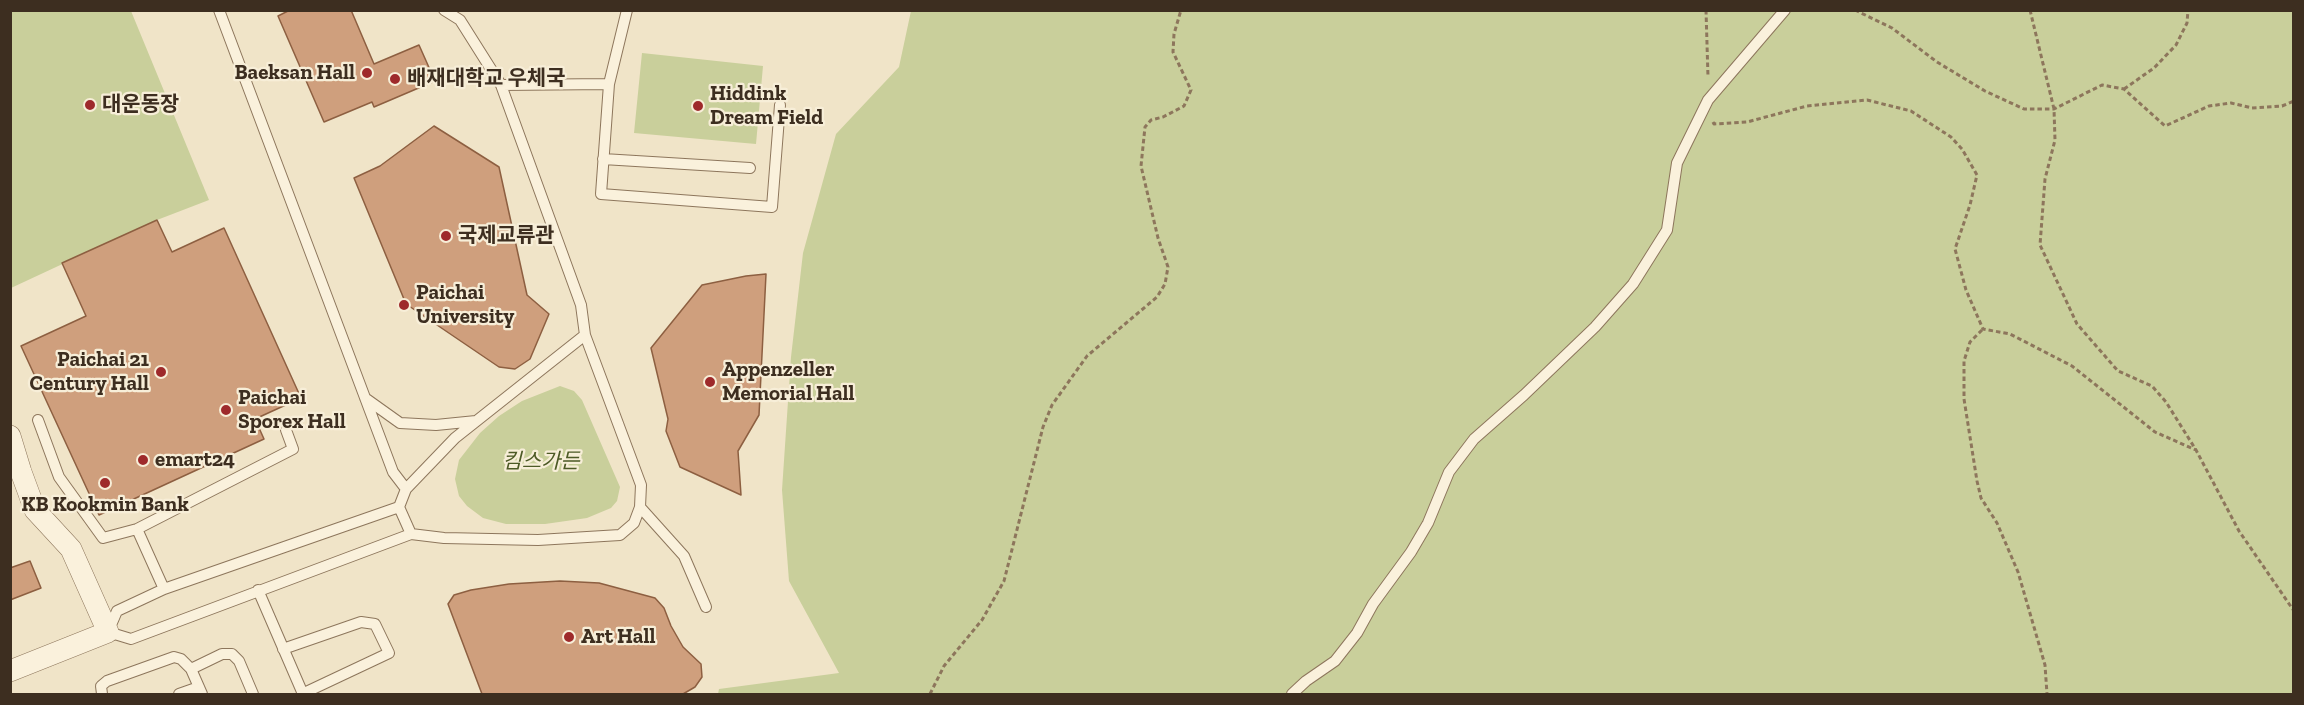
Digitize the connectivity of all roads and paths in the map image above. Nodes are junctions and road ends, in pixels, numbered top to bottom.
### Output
1 (219, 10) edge
2 (444, 10) edge
3 (627, 10) edge
4 (1181, 10) edge
5 (1706, 10) edge
6 (1785, 10) edge
7 (1855, 10) edge
8 (2030, 10) edge
9 (2188, 10) edge
10 (458, 15) edge
11 (609, 84) junction
12 (501, 85) junction
13 (2124, 89) junction
14 (1708, 100) junction
15 (2294, 101) edge
16 (780, 105) dead end
17 (2054, 109) junction
18 (603, 159) junction
19 (750, 168) dead end
20 (1983, 329) junction
21 (585, 335) junction
22 (365, 398) junction
23 (38, 420) dead end
24 (476, 421) junction
25 (286, 430) dead end
26 (10, 436) edge
27 (2196, 450) junction
28 (406, 489) junction
29 (399, 507) junction
30 (640, 507) junction
31 (137, 529) junction
32 (411, 534) junction
33 (164, 589) junction
34 (258, 590) junction
35 (706, 607) dead end
36 (2294, 611) edge
37 (108, 632) junction
38 (283, 649) junction
39 (191, 669) junction
40 (10, 670) edge
41 (201, 691) edge
42 (102, 694) edge
43 (179, 694) edge
44 (253, 694) edge
45 (302, 694) edge
46 (930, 694) edge
47 (1293, 694) edge
48 (2047, 694) edge

1 - 22 lane
2 - 10 lane
3 - 11 lane
4 - 46 path
5 - 14 path
6 - 14 lane
7 - 17 path
8 - 17 path
9 - 13 path
10 - 12 lane
11 - 12 lane
11 - 18 lane
12 - 21 lane
13 - 15 path
13 - 17 path
14 - 20 path
14 - 47 lane
16 - 18 lane
17 - 27 path
18 - 19 lane
20 - 27 path
20 - 48 path
21 - 24 lane
21 - 30 lane
22 - 24 lane
22 - 28 lane
23 - 31 lane
24 - 28 lane
25 - 31 lane
26 - 37 street
27 - 36 path
28 - 29 lane
29 - 32 lane
29 - 33 lane
30 - 32 lane
30 - 35 lane
31 - 33 lane
32 - 34 lane
33 - 37 lane
34 - 37 lane
34 - 38 lane
37 - 40 street
38 - 45 lane
38 - 45 lane
39 - 41 lane
39 - 42 lane
39 - 44 lane
41 - 43 lane

